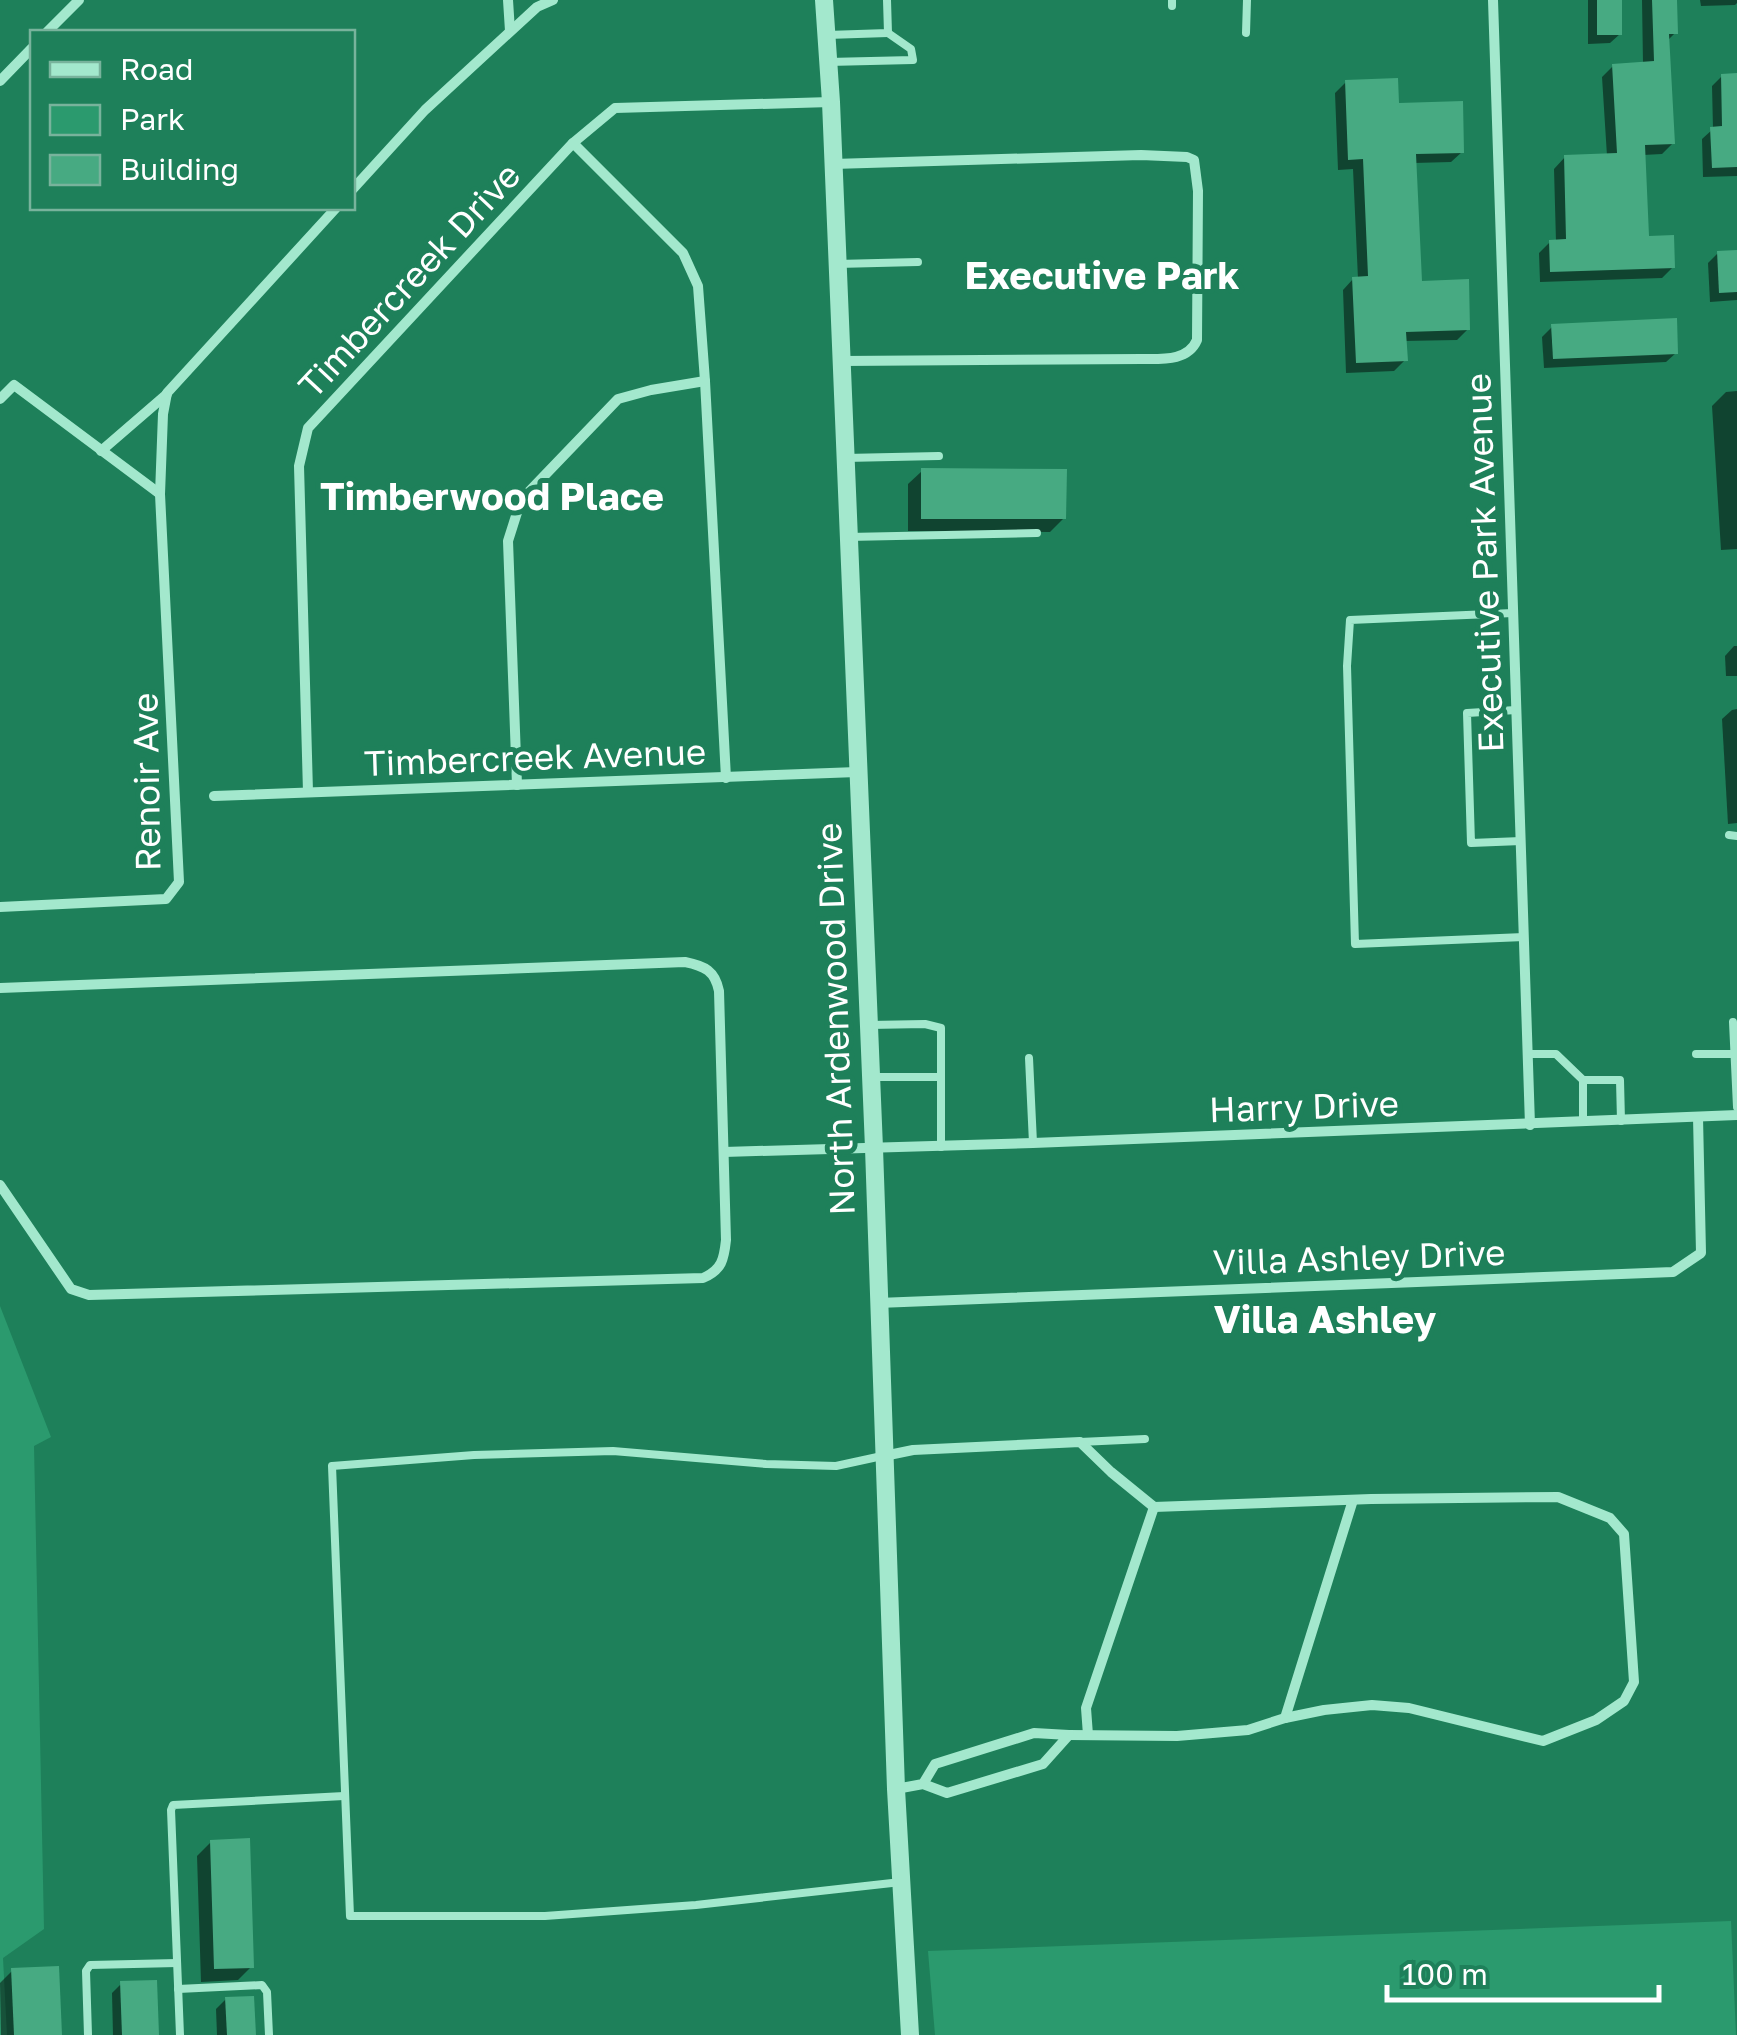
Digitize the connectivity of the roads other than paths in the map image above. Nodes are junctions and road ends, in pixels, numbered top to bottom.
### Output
1 (79, 0) edge
2 (508, 0) edge
3 (553, 0) edge
4 (824, 0) edge
5 (887, 0) edge
6 (1247, 0) edge
7 (1493, 0) edge
8 (49, 30) edge
9 (510, 31) junction
10 (888, 33) junction
11 (1246, 33) dead end
12 (826, 34) junction
13 (30, 50) edge
14 (828, 62) junction
15 (0, 81) edge
16 (831, 102) junction
17 (573, 142) junction
18 (833, 164) junction
19 (355, 187) edge
20 (334, 210) edge
21 (918, 262) dead end
22 (837, 264) junction
23 (841, 360) junction
24 (705, 381) junction
25 (168, 393) junction
26 (0, 399) edge
27 (101, 451) junction
28 (938, 456) dead end
29 (845, 458) junction
30 (160, 494) junction
31 (1038, 533) dead end
32 (848, 537) junction
33 (1513, 613) junction
34 (1516, 710) junction
35 (857, 772) junction
36 (726, 778) junction
37 (518, 785) junction
38 (308, 792) junction
39 (214, 796) dead end
40 (1521, 842) junction
41 (0, 906) edge
42 (1524, 937) junction
43 (0, 988) edge
44 (1733, 1022) dead end
45 (912, 1024) junction
46 (868, 1025) junction
47 (906, 1037) dead end
48 (917, 1037) dead end
49 (1528, 1054) junction
50 (1696, 1054) dead end
51 (1734, 1054) junction
52 (1028, 1058) dead end
53 (871, 1077) junction
54 (941, 1077) junction
55 (1583, 1080) junction
56 (1737, 1106) edge
57 (1737, 1115) edge
58 (1698, 1117) junction
59 (1621, 1120) junction
60 (1583, 1122) junction
61 (1530, 1125) junction
62 (1033, 1143) junction
63 (941, 1146) junction
64 (874, 1148) junction
65 (724, 1152) junction
66 (0, 1185) edge
67 (878, 1303) junction
68 (1145, 1439) dead end
69 (1080, 1442) junction
70 (884, 1456) junction
71 (1353, 1500) junction
72 (1154, 1507) junction
73 (1285, 1718) junction
74 (1070, 1735) junction
75 (1088, 1735) junction
76 (923, 1784) junction
77 (896, 1790) junction
78 (344, 1796) junction
79 (901, 1882) junction
80 (177, 1963) junction
81 (178, 1989) junction
82 (88, 2035) edge
83 (180, 2035) edge
84 (269, 2035) edge
85 (910, 2035) edge

1 - 8 street
2 - 9 street
3 - 9 street
4 - 12 street, North Ardenwood Drive
5 - 10 lane
6 - 11 lane
7 - 33 street, Executive Park Avenue
9 - 19 street
10 - 12 lane
10 - 14 lane
12 - 14 street, North Ardenwood Drive
13 - 15 street
14 - 16 street, North Ardenwood Drive
16 - 17 street, Timbercreek Drive
16 - 18 street, North Ardenwood Drive
17 - 24 street
17 - 38 street, Timbercreek Drive
18 - 22 street, North Ardenwood Drive
18 - 23 street
20 - 25 street
21 - 22 lane
22 - 23 street, North Ardenwood Drive
23 - 29 street, North Ardenwood Drive
24 - 36 street
24 - 37 street
25 - 27 street
25 - 30 street, Renoir Ave
26 - 27 street
27 - 30 street
28 - 29 lane
29 - 32 street, North Ardenwood Drive
30 - 41 street, Renoir Ave
31 - 32 lane
32 - 35 street, North Ardenwood Drive
33 - 34 street, Executive Park Avenue
33 - 42 lane
34 - 40 street, Executive Park Avenue
34 - 40 lane
35 - 36 street, Timbercreek Avenue
35 - 46 street, North Ardenwood Drive
36 - 37 street, Timbercreek Avenue
37 - 38 street, Timbercreek Avenue
38 - 39 street, Timbercreek Avenue
40 - 42 street, Executive Park Avenue
42 - 49 street, Executive Park Avenue
43 - 65 street
44 - 51 lane
45 - 46 lane
45 - 47 lane
45 - 48 lane
45 - 54 lane
46 - 53 street, North Ardenwood Drive
49 - 55 lane
49 - 61 street, Executive Park Avenue
50 - 51 lane
51 - 56 lane
52 - 62 lane
53 - 54 lane
53 - 64 street, North Ardenwood Drive
54 - 63 lane
55 - 59 lane
55 - 60 lane
57 - 58 street, Harry Drive
58 - 59 street, Harry Drive
58 - 67 street, Villa Ashley Drive
59 - 60 street, Harry Drive
60 - 61 street, Harry Drive
61 - 62 street, Harry Drive
62 - 63 street, Harry Drive
63 - 64 street, Harry Drive
64 - 65 street, Harry Drive
64 - 67 street, North Ardenwood Drive
65 - 66 street
67 - 70 street, North Ardenwood Drive
68 - 69 lane
69 - 70 street
69 - 72 street
70 - 77 street, North Ardenwood Drive
70 - 78 lane
71 - 72 street
71 - 73 street
71 - 73 street
72 - 75 street
73 - 75 street
74 - 75 street
74 - 76 street
74 - 76 street
76 - 77 street
77 - 79 street, North Ardenwood Drive
78 - 79 lane
78 - 80 lane
79 - 85 street, North Ardenwood Drive
80 - 81 lane
80 - 82 lane
81 - 83 lane
81 - 84 lane

